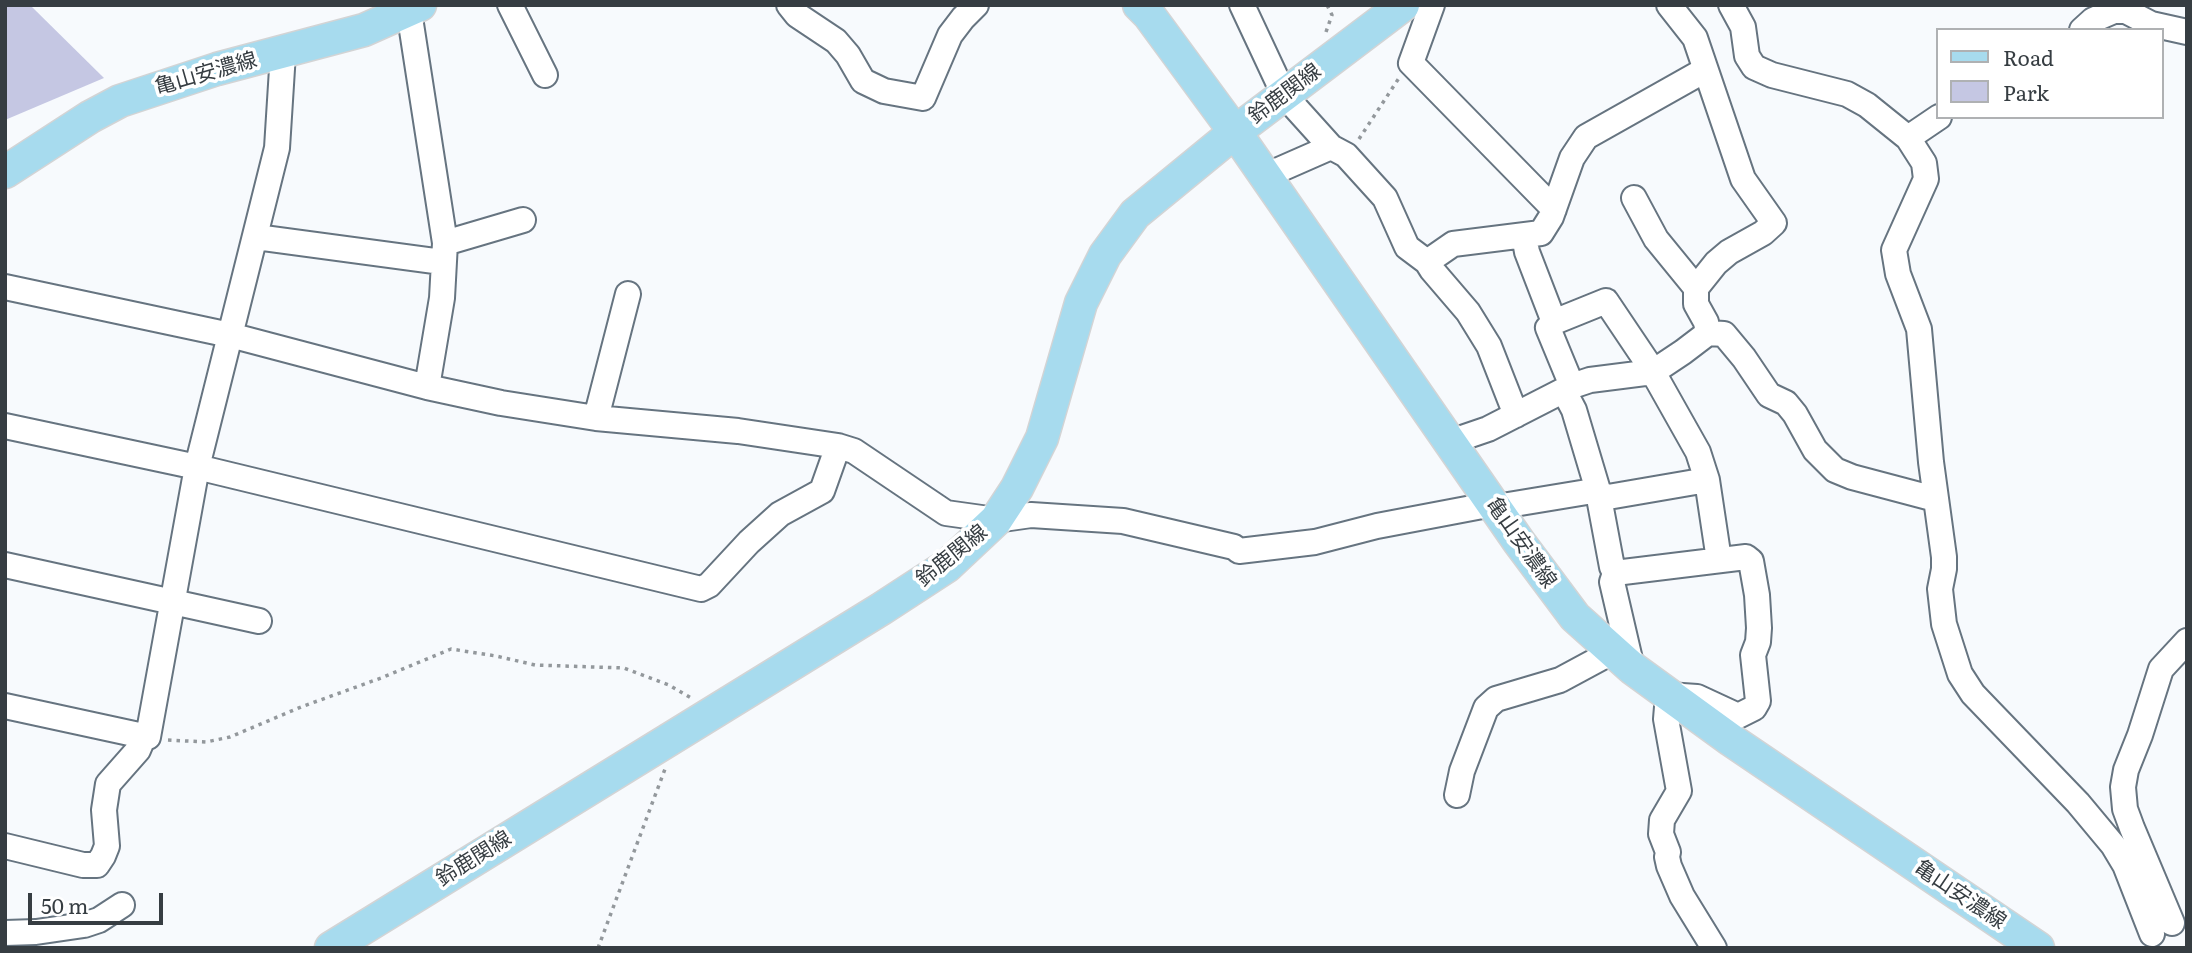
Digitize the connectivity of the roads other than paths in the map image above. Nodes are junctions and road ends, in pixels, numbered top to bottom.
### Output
1 (510, 5) edge
2 (789, 5) edge
3 (976, 5) edge
4 (1139, 5) edge
5 (1242, 5) edge
6 (1403, 5) edge
7 (1432, 5) edge
8 (1669, 5) edge
9 (1731, 5) edge
10 (415, 8) edge
11 (2084, 28) edge
12 (2187, 32) edge
13 (282, 53) junction
14 (1705, 70) junction
15 (545, 75) dead end
16 (1279, 84) dead end
17 (1294, 106) dead end
18 (1937, 118) edge
19 (1235, 132) junction
20 (1908, 138) junction
21 (1339, 150) junction
22 (5, 172) edge
23 (1265, 176) junction
24 (1634, 198) dead end
25 (1554, 209) junction
26 (523, 220) dead end
27 (1524, 235) junction
28 (256, 237) junction
29 (444, 252) junction
30 (1427, 262) junction
31 (5, 287) edge
32 (1696, 288) junction
33 (628, 294) dead end
34 (1553, 323) junction
35 (1708, 333) junction
36 (230, 335) junction
37 (1653, 372) junction
38 (427, 387) junction
39 (1568, 388) junction
40 (1516, 415) junction
41 (596, 418) junction
42 (5, 426) edge
43 (1450, 442) junction
44 (838, 446) junction
45 (197, 467) junction
46 (1707, 480) junction
47 (1598, 493) junction
48 (1935, 499) junction
49 (1495, 505) junction
50 (996, 520) junction
51 (1719, 560) junction
52 (5, 565) edge
53 (1615, 573) junction
54 (172, 602) junction
55 (259, 621) dead end
56 (2187, 641) edge
57 (1622, 660) junction
58 (1668, 695) junction
59 (5, 706) edge
60 (146, 737) junction
61 (1457, 794) dead end
62 (5, 846) edge
63 (122, 905) dead end
64 (2162, 931) edge
65 (5, 933) edge
66 (2034, 947) edge
67 (331, 948) edge
68 (1714, 948) edge

1 - 15 street
2 - 3 street
4 - 19 main road, 亀山安濃線
5 - 16 street
6 - 19 main road, 鈴鹿関線
7 - 25 street
8 - 14 street
9 - 20 street
10 - 13 main road, 亀山安濃線
10 - 29 street
11 - 12 street
13 - 22 main road, 亀山安濃線
13 - 28 street
14 - 25 street
14 - 32 street
17 - 21 street
18 - 20 street
19 - 23 main road, 亀山安濃線
19 - 50 main road, 鈴鹿関線
20 - 48 street
21 - 23 street
21 - 30 street
23 - 43 main road, 亀山安濃線
24 - 32 street
25 - 27 street
26 - 29 street
27 - 30 street
27 - 34 street
28 - 29 street
28 - 36 street
29 - 38 street
30 - 40 street
31 - 36 street
32 - 35 street
33 - 41 street
34 - 37 street
34 - 39 street
35 - 37 street
35 - 48 street
36 - 38 street
36 - 45 street
37 - 39 street
37 - 46 street
38 - 41 street
39 - 40 street
39 - 47 street
40 - 43 street
41 - 44 street
42 - 45 street
43 - 49 main road, 亀山安濃線
44 - 45 street
44 - 50 street
45 - 54 street
46 - 47 street
46 - 51 street
47 - 49 street
47 - 53 street
48 - 64 street
49 - 50 street
49 - 57 main road, 亀山安濃線
50 - 67 main road, 鈴鹿関線
51 - 53 street
51 - 58 street
52 - 54 street
53 - 57 street
54 - 55 street
54 - 60 street
56 - 64 street
57 - 58 main road, 亀山安濃線
57 - 61 street
58 - 66 main road, 亀山安濃線
58 - 68 street
59 - 60 street
60 - 62 street
63 - 65 street

